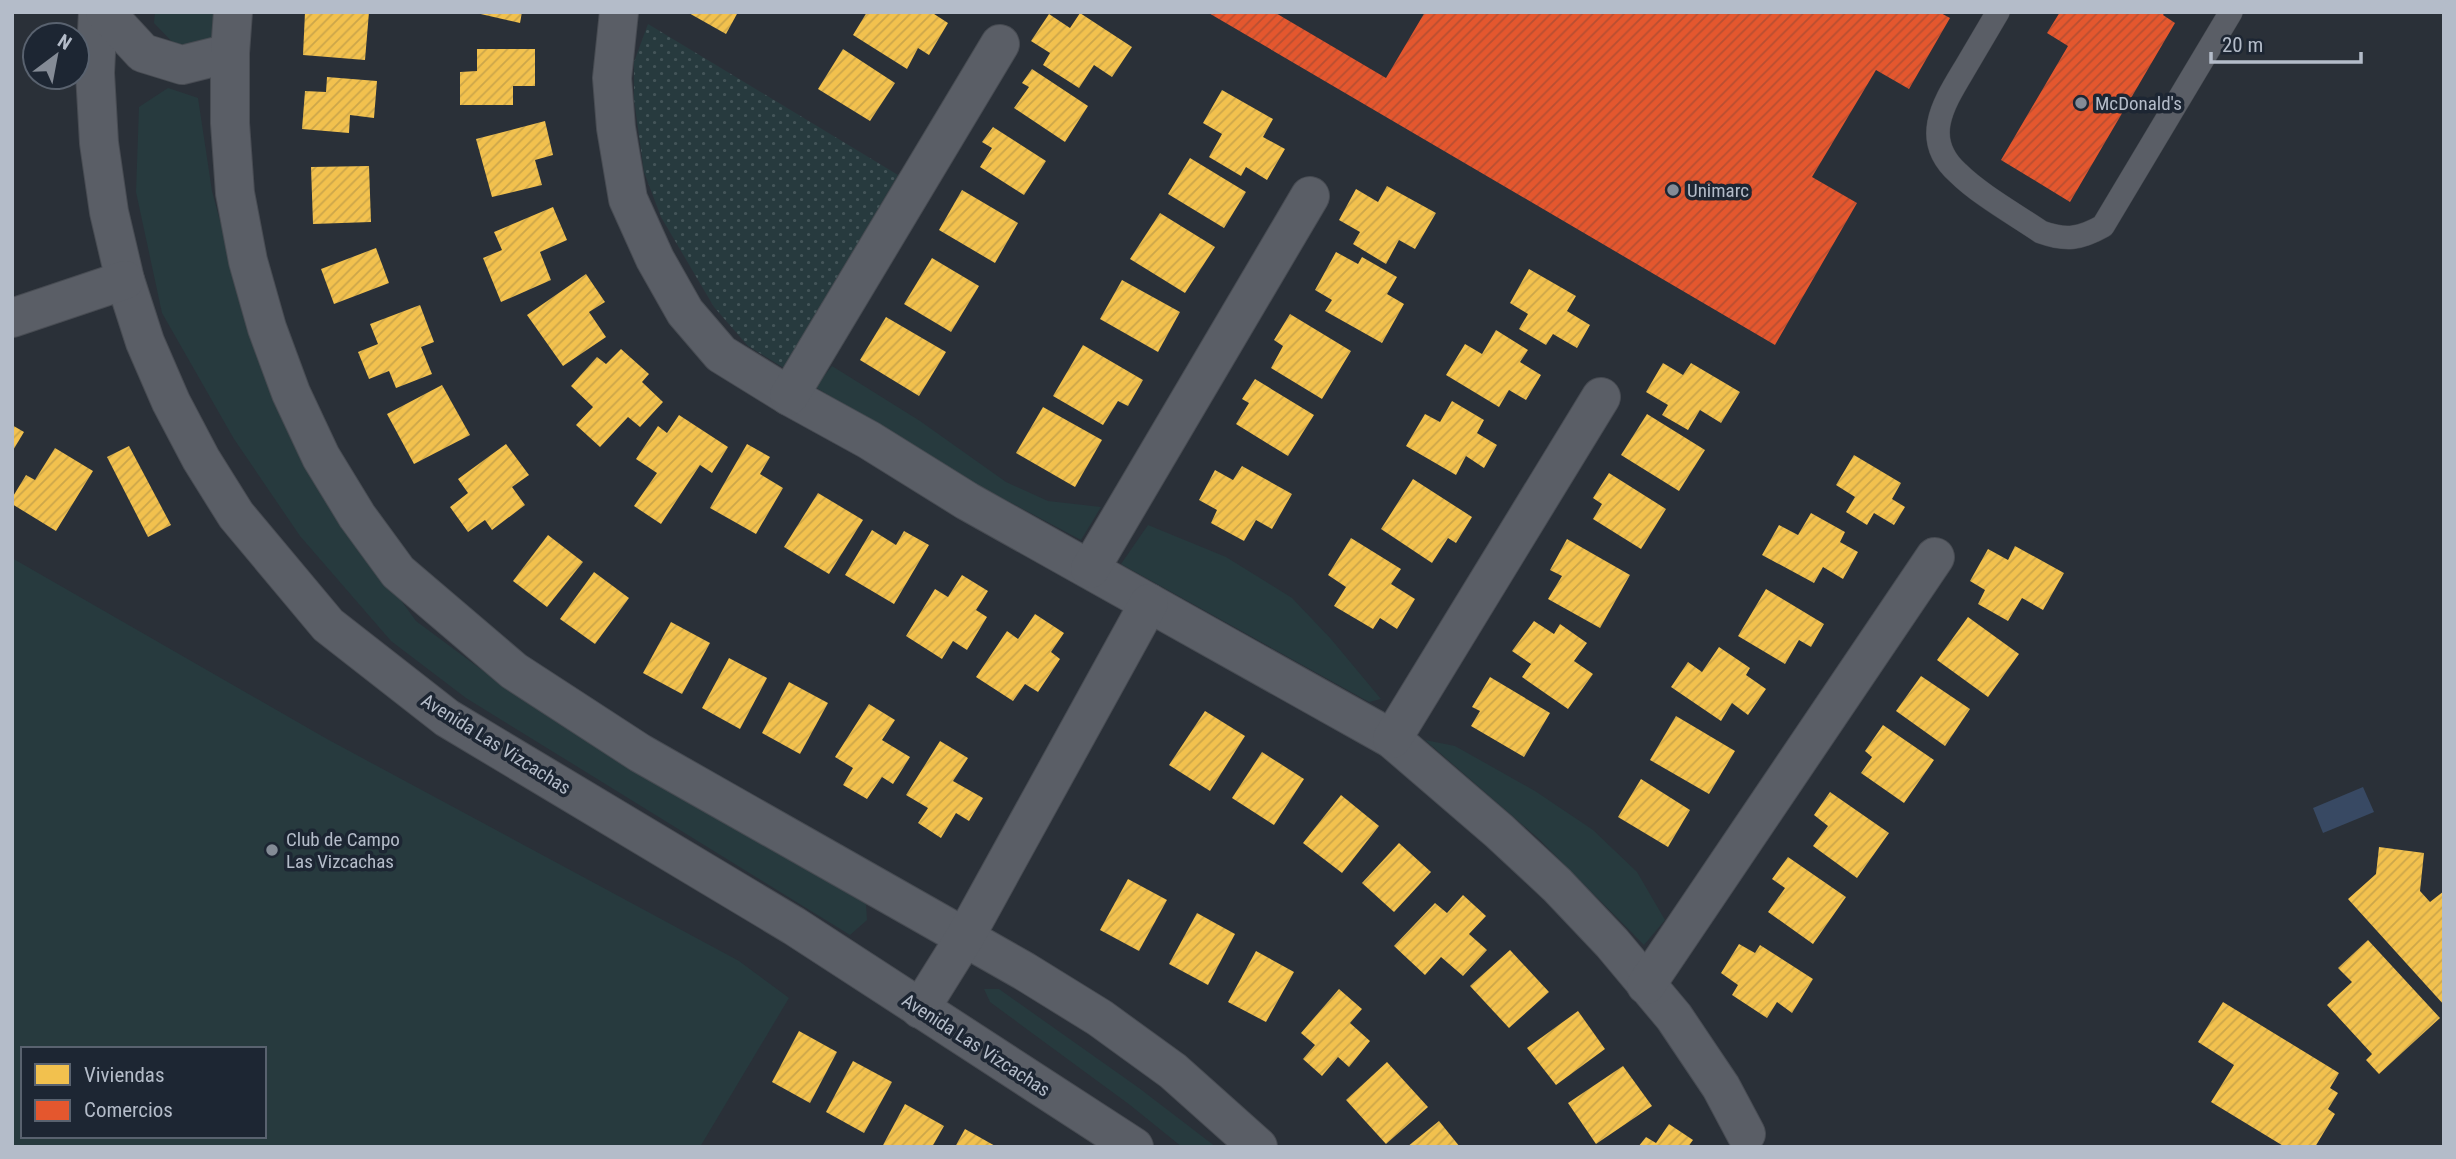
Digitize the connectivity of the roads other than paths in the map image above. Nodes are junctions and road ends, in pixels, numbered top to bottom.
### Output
1 (98, 12) edge
2 (105, 12) edge
3 (233, 12) edge
4 (619, 12) edge
5 (1998, 12) edge
6 (2231, 12) edge
7 (1000, 44) dead end
8 (230, 53) junction
9 (1310, 196) dead end
10 (125, 280) junction
11 (12, 318) edge
12 (789, 396) junction
13 (1601, 397) dead end
14 (1936, 557) dead end
15 (1090, 569) junction
16 (1149, 603) junction
17 (1392, 739) junction
18 (965, 937) junction
19 (1646, 985) junction
20 (920, 1009) junction
21 (1746, 1134) dead end
22 (1134, 1147) edge
23 (1258, 1147) edge

1 - 10 street, Avenida Las Vizcachas
2 - 8 street
3 - 8 street
4 - 12 street
5 - 6 lane
7 - 12 street
8 - 18 street
9 - 15 street
10 - 11 street
10 - 20 street, Avenida Las Vizcachas
12 - 15 street
13 - 17 street
14 - 19 street
15 - 16 street
16 - 17 street
16 - 18 street
17 - 19 street
18 - 20 street
18 - 23 street
19 - 21 street
20 - 22 street, Avenida Las Vizcachas

